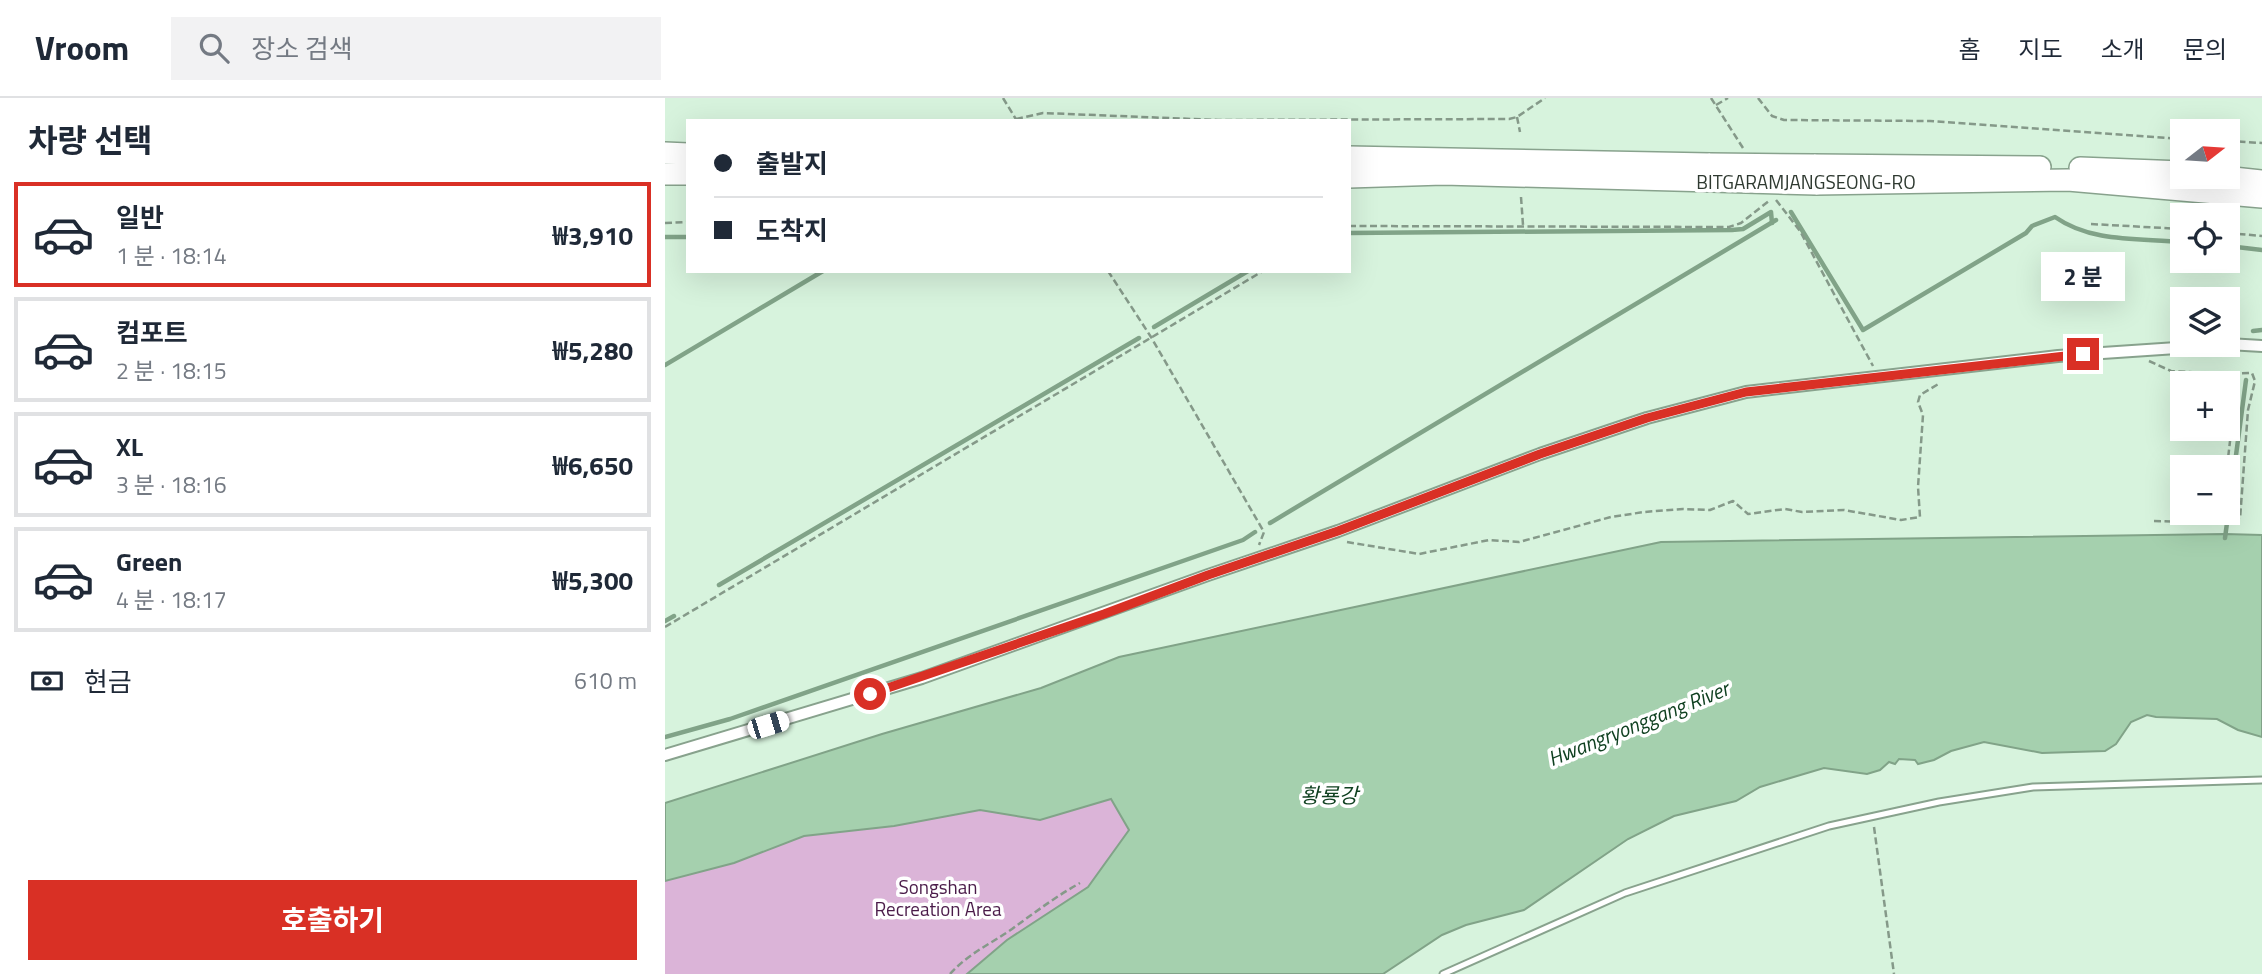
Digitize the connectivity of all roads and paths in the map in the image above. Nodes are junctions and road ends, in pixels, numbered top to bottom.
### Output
1 (1003, 98) edge
2 (1545, 98) edge
3 (1711, 98) edge
4 (1728, 98) edge
5 (1758, 98) edge
6 (1715, 105) junction
7 (1517, 117) junction
8 (1015, 119) edge
9 (1020, 119) edge
10 (1193, 119) edge
11 (1318, 119) edge
12 (1520, 132) dead end
13 (2170, 138) edge
14 (2240, 142) edge
15 (2262, 143) edge
16 (1745, 151) dead end
17 (665, 153) edge
18 (686, 153) edge
19 (1351, 157) edge
20 (1711, 172) junction
21 (2170, 172) edge
22 (665, 174) edge
23 (686, 174) edge
24 (1815, 174) junction
25 (1351, 177) edge
26 (2240, 179) edge
27 (2262, 181) edge
28 (1521, 197) dead end
29 (2262, 197) edge
30 (686, 222) edge
31 (665, 223) edge
32 (2091, 224) dead end
33 (1351, 226) edge
34 (1523, 226) junction
35 (2170, 228) edge
36 (2240, 234) edge
37 (2262, 236) edge
38 (1109, 273) edge
39 (1260, 273) edge
40 (1151, 337) junction
41 (2240, 345) edge
42 (2262, 346) edge
43 (2170, 349) edge
44 (2135, 351) junction
45 (1947, 368) junction
46 (2171, 371) edge
47 (2240, 373) edge
48 (1878, 376) junction
49 (2240, 519) dead end
50 (2154, 521) dead end
51 (2170, 522) edge
52 (1338, 531) junction
53 (1254, 552) dead end
54 (665, 627) edge
55 (665, 755) edge
56 (2262, 780) edge
57 (1872, 816) junction
58 (1080, 883) dead end
59 (950, 974) edge
60 (1443, 974) edge
61 (1894, 974) edge

1 - 8 path
2 - 7 path
3 - 6 path
4 - 6 path
5 - 13 path
6 - 16 path
7 - 11 path
7 - 12 path
9 - 10 path
14 - 15 path
17 - 18 highway
19 - 20 highway, BITGARAMJANGSEONG-RO
20 - 24 highway, BITGARAMJANGSEONG-RO, bridge
20 - 25 highway, BITGARAMJANGSEONG-RO
21 - 24 highway, BITGARAMJANGSEONG-RO
22 - 23 highway
24 - 29 highway, BITGARAMJANGSEONG-RO
26 - 27 highway
28 - 34 path
30 - 31 path
32 - 35 path
33 - 34 path
34 - 48 path
36 - 37 path
38 - 40 path
39 - 40 path
40 - 53 path
40 - 54 path
41 - 42 street
43 - 44 street
44 - 45 street
44 - 46 path
45 - 48 street
45 - 52 path
47 - 49 path
48 - 52 street
50 - 51 path
52 - 55 street
56 - 57 lane
57 - 60 lane
57 - 61 path
58 - 59 path

